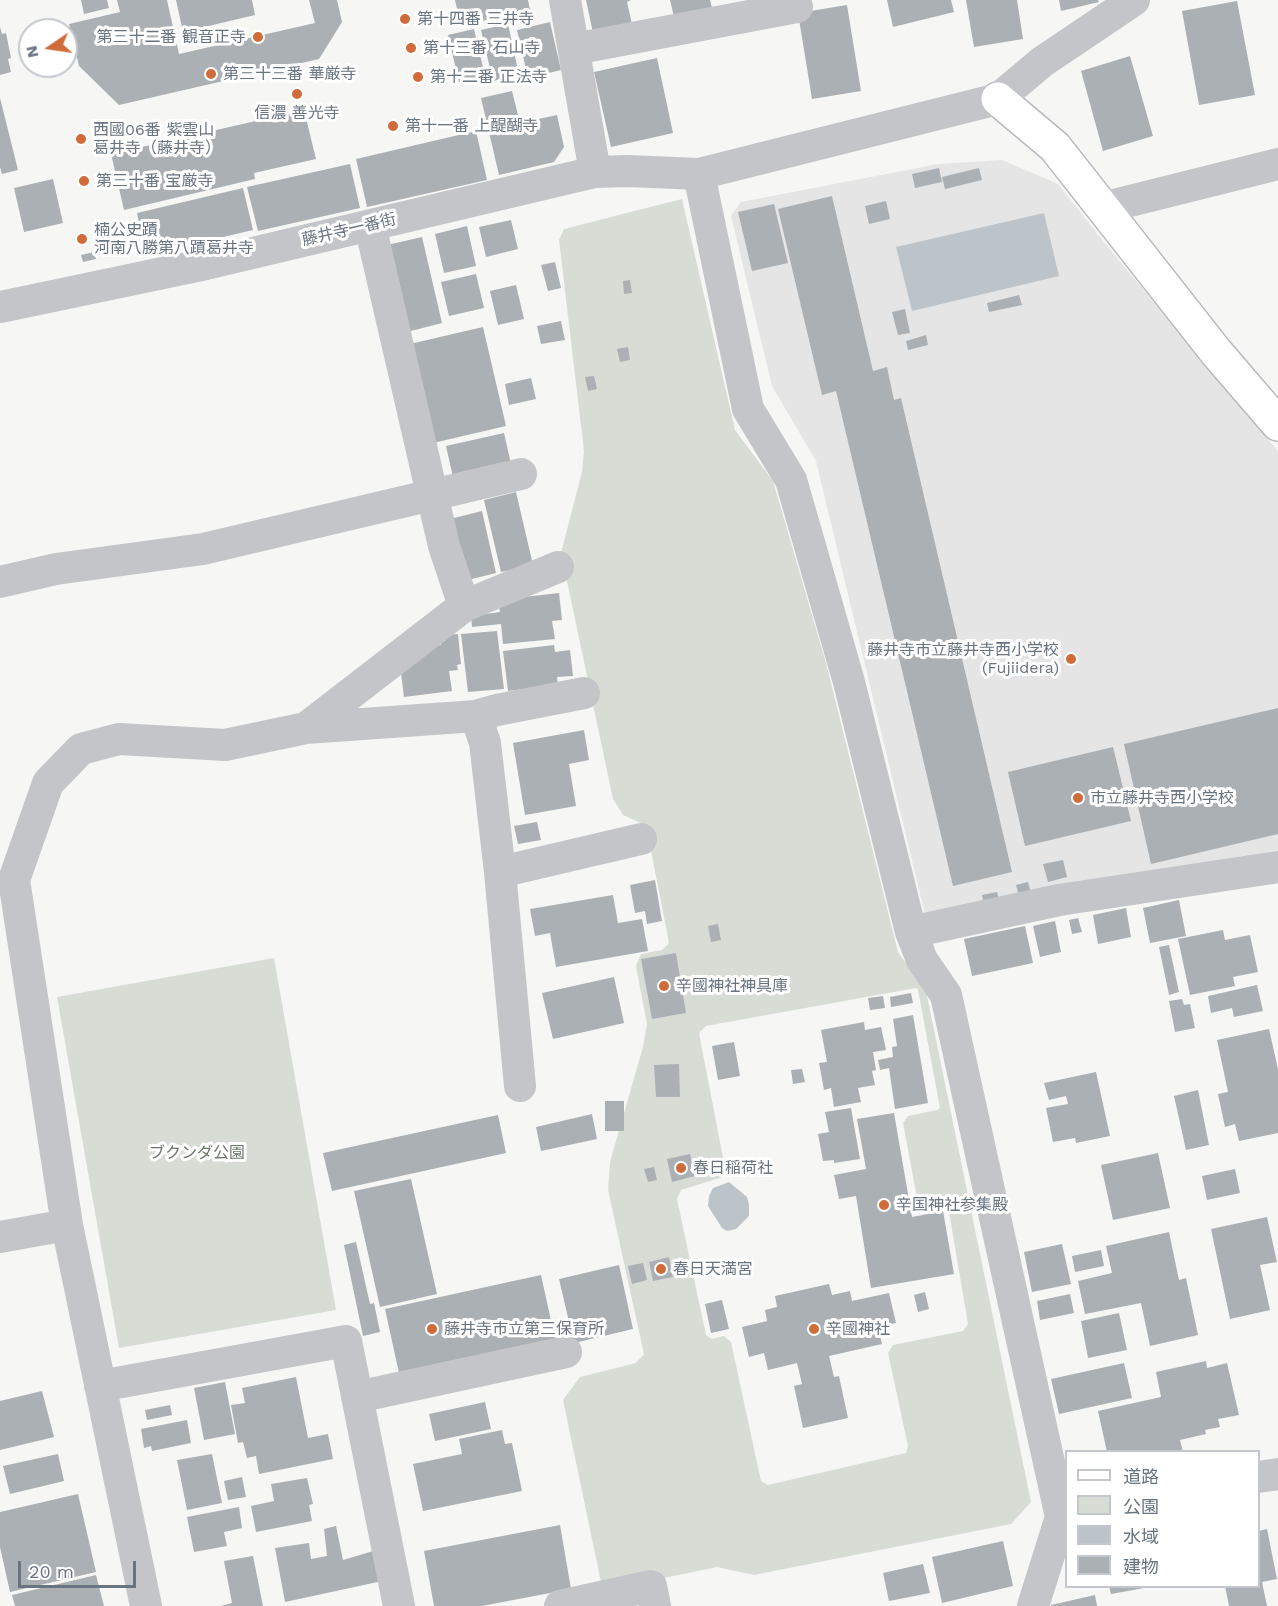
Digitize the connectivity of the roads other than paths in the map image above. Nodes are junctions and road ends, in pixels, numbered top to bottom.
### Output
1 (565, 0) edge
2 (1134, 0) edge
3 (797, 7) dead end
4 (574, 49) junction
5 (999, 99) junction
6 (1278, 164) edge
7 (595, 172) junction
8 (699, 174) junction
9 (1102, 208) junction
10 (370, 225) junction
11 (0, 308) edge
12 (1278, 424) edge
13 (521, 474) dead end
14 (433, 496) junction
15 (558, 567) dead end
16 (0, 582) edge
17 (464, 606) junction
18 (584, 693) dead end
19 (476, 717) junction
20 (306, 728) junction
21 (641, 839) dead end
22 (1278, 867) edge
23 (500, 872) junction
24 (7, 882) edge
25 (911, 932) junction
26 (520, 1086) dead end
27 (67, 1226) junction
28 (0, 1237) edge
29 (566, 1352) dead end
30 (100, 1386) junction
31 (357, 1397) junction
32 (1278, 1473) edge
33 (1260, 1478) edge
34 (1064, 1517) edge
35 (146, 1606) edge
36 (399, 1606) edge
37 (560, 1606) edge
38 (655, 1606) edge
39 (1033, 1606) edge

1 - 4 street
2 - 5 street
3 - 4 street
4 - 7 street
5 - 8 street, 藤井寺一番街
5 - 9 street
6 - 9 street
7 - 8 street, 藤井寺一番街
7 - 10 street, 藤井寺一番街
8 - 25 street
9 - 12 street
10 - 11 street, 藤井寺一番街
10 - 14 street
13 - 14 street
14 - 16 street
14 - 17 street
15 - 17 street
17 - 20 street
18 - 19 street
19 - 20 street
19 - 23 street
20 - 24 street
21 - 23 street
22 - 25 street
23 - 26 street
24 - 27 street
25 - 34 street
27 - 28 street
27 - 30 street
29 - 31 street
30 - 31 street
30 - 35 street
31 - 36 street
32 - 33 street
34 - 39 street
37 - 38 street

